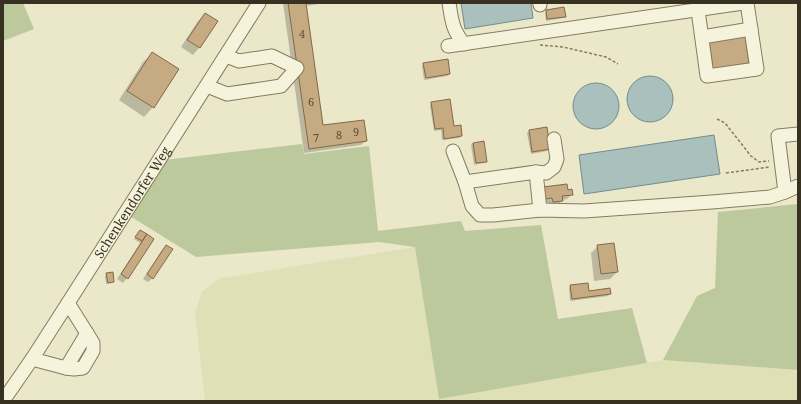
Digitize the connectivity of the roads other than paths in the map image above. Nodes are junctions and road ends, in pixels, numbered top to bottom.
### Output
1 (259, 3) edge
2 (449, 3) edge
3 (737, 3) edge
4 (747, 3) edge
5 (699, 6) edge
6 (751, 29) junction
7 (702, 36) junction
8 (464, 44) junction
9 (448, 46) dead end
10 (226, 56) junction
11 (207, 86) junction
12 (798, 134) edge
13 (554, 139) dead end
14 (453, 151) dead end
15 (536, 172) junction
16 (465, 182) junction
17 (798, 186) edge
18 (785, 192) junction
19 (540, 210) junction
20 (68, 303) junction
21 (32, 359) junction
22 (3, 401) edge

1 - 10 street, Schenkendorfer Weg
2 - 8 street
3 - 5 street
4 - 6 street
5 - 7 street
5 - 8 street
6 - 7 street
6 - 7 street
8 - 9 street
10 - 11 street, Schenkendorfer Weg
10 - 11 street
11 - 20 street, Schenkendorfer Weg
12 - 18 street
13 - 15 street
14 - 16 street
15 - 16 street
15 - 19 street
16 - 19 street
17 - 18 street
18 - 19 street
20 - 21 street, Schenkendorfer Weg
20 - 21 street
21 - 22 street, Schenkendorfer Weg

